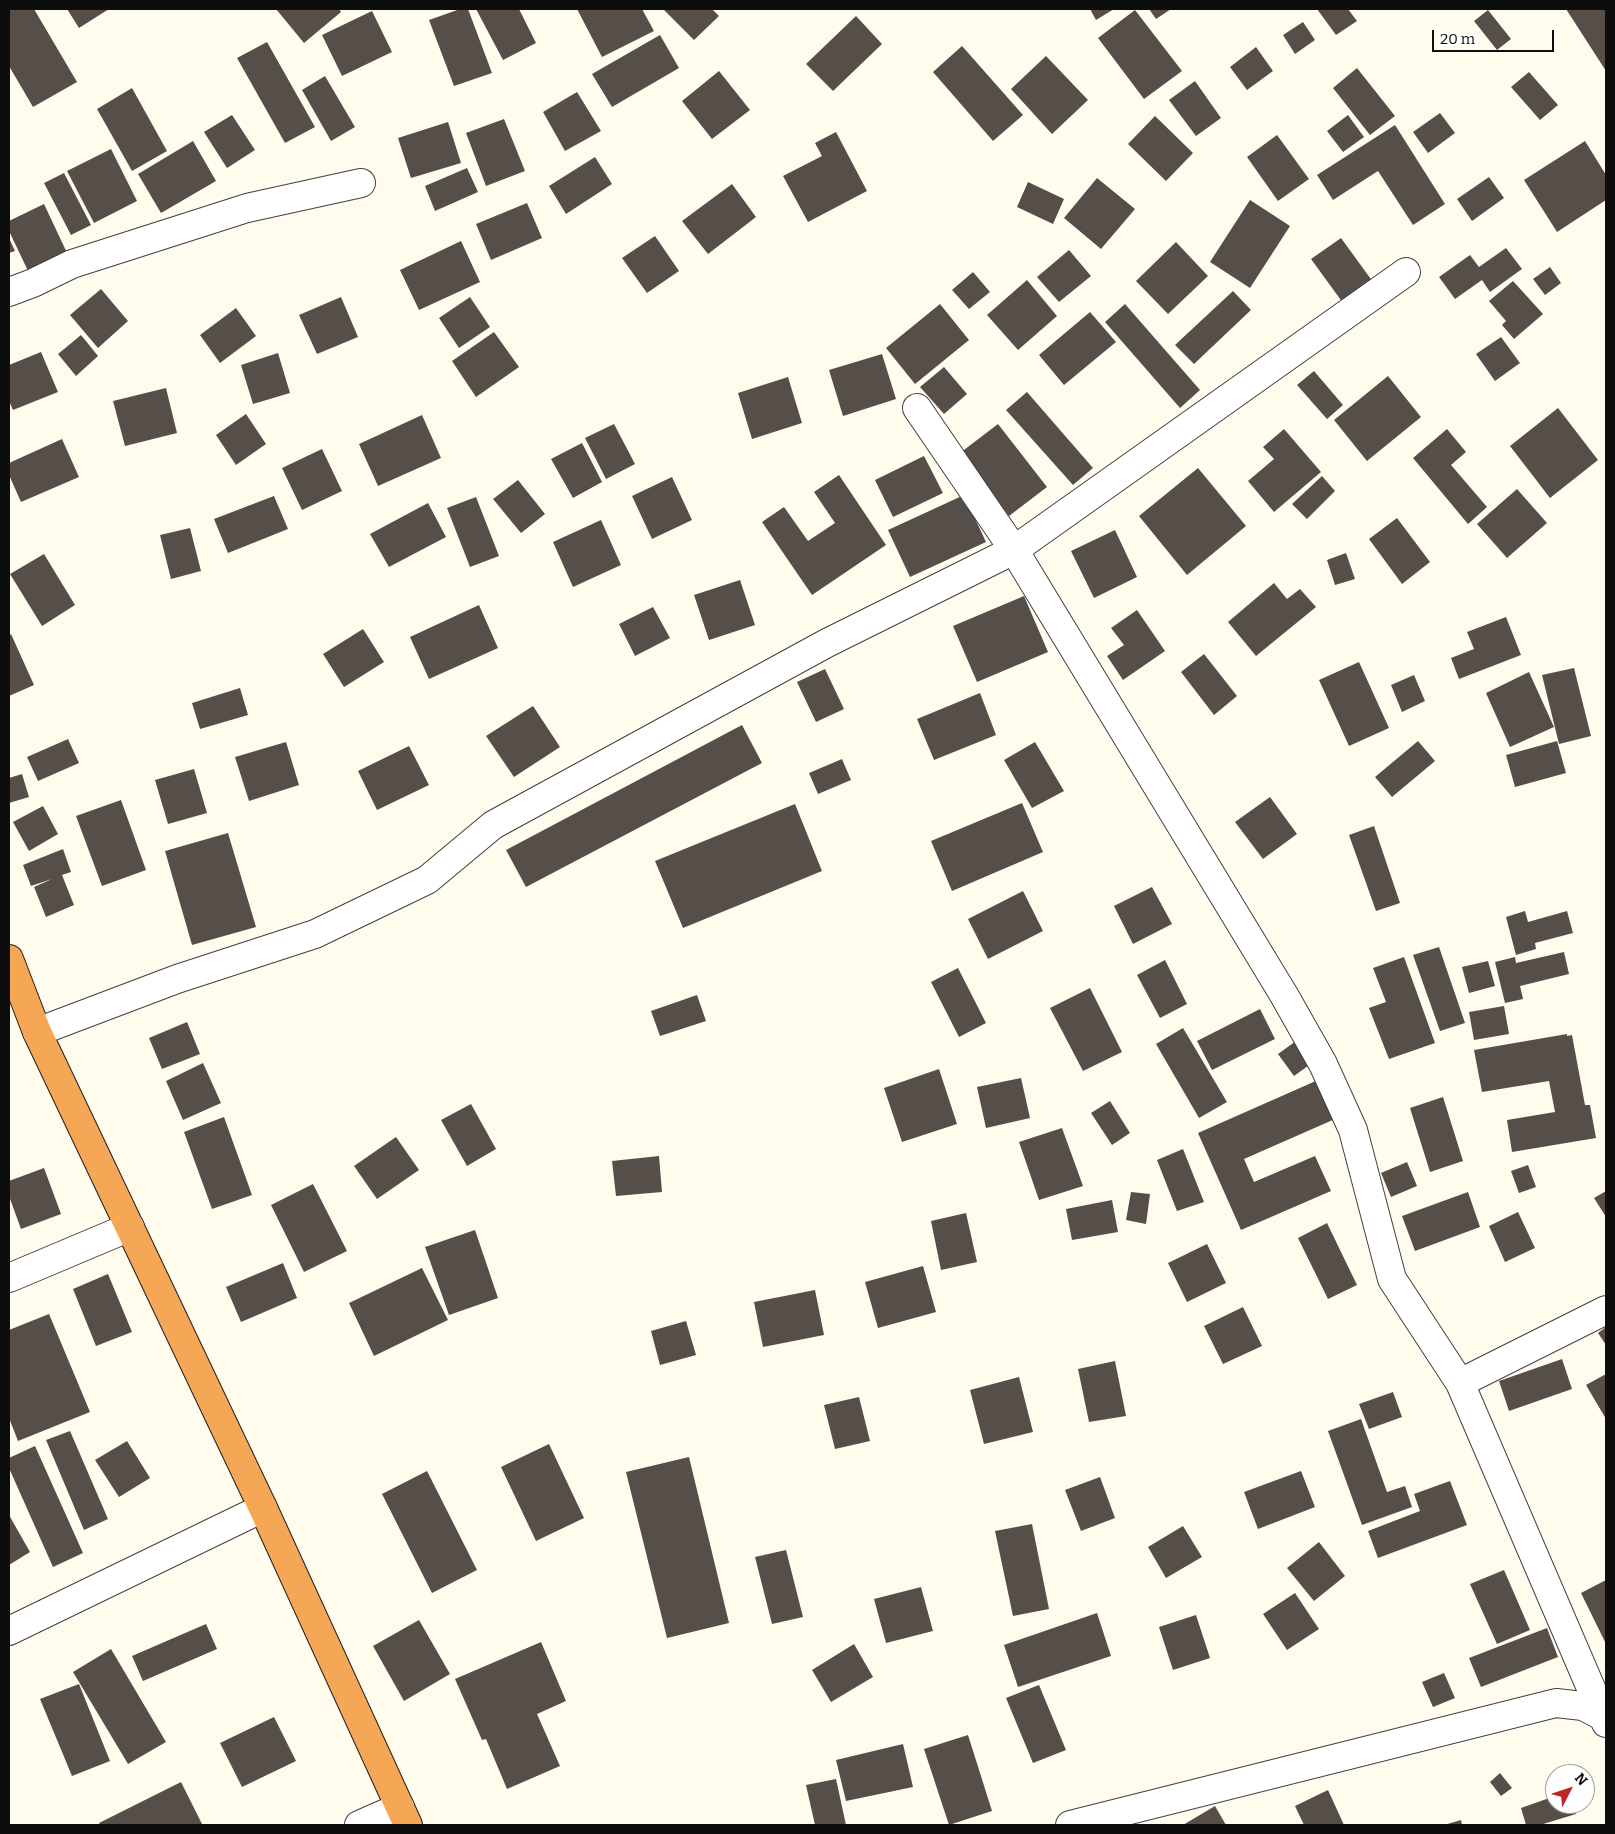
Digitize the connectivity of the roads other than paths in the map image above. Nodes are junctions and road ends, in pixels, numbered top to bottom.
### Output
1 (361, 183) dead end
2 (1406, 272) dead end
3 (9, 292) edge
4 (917, 408) dead end
5 (1014, 550) junction
6 (9, 959) edge
7 (36, 1032) junction
8 (130, 1227) junction
9 (9, 1278) edge
10 (1606, 1310) edge
11 (1460, 1382) junction
12 (262, 1508) junction
13 (9, 1631) edge
14 (1605, 1720) edge
15 (404, 1816) edge
16 (359, 1825) edge
17 (1070, 1825) edge

1 - 3 street
2 - 5 street
4 - 5 street
5 - 7 street
5 - 11 street
6 - 7 highway
7 - 8 highway
8 - 9 street
8 - 12 highway
10 - 11 street
11 - 14 street
12 - 13 street
12 - 15 highway
14 - 17 street
15 - 16 street

